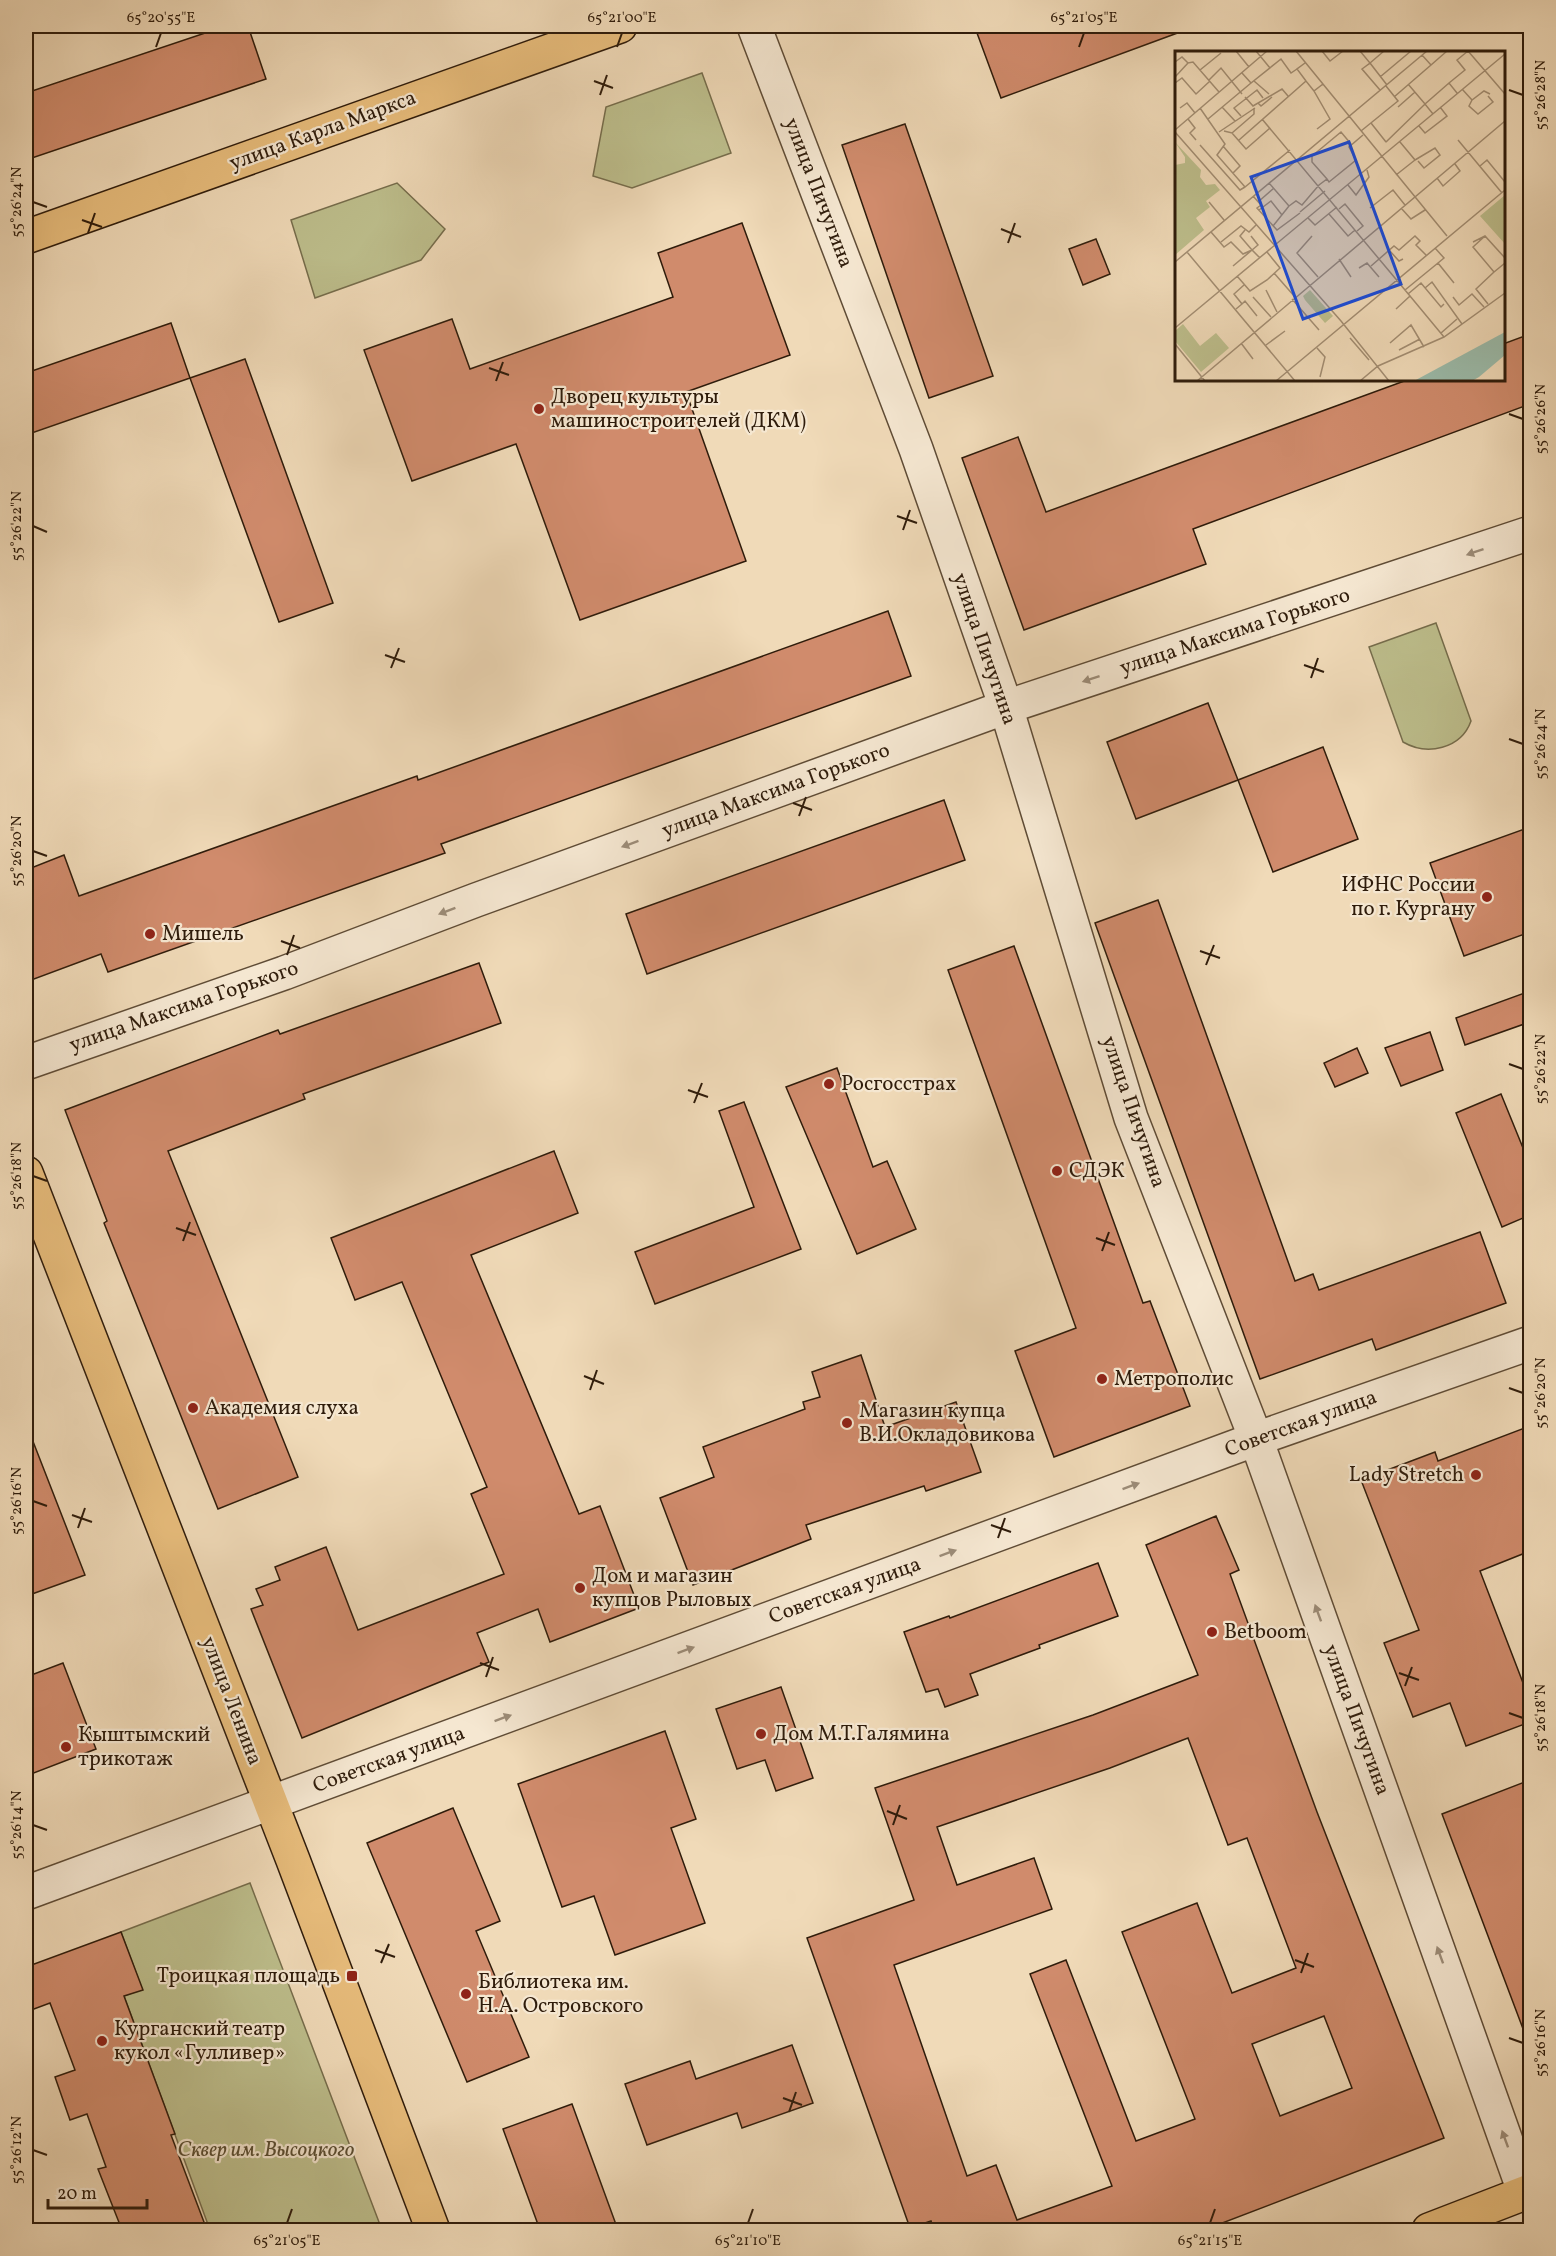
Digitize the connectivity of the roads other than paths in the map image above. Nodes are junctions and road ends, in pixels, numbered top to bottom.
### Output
1 (620, 26) edge
2 (754, 26) edge
3 (26, 237) edge
4 (1530, 533) edge
5 (1006, 707) junction
6 (26, 1063) edge
7 (26, 1173) edge
8 (1530, 1343) edge
9 (1256, 1439) junction
10 (271, 1803) junction
11 (26, 1893) edge
12 (1528, 2193) edge
13 (433, 2230) edge
14 (1429, 2230) edge

1 - 3 main road, улица Карла Маркса
2 - 5 street, улица Пичугина
4 -> 5 street, улица Максима Горького
5 -> 6 street, улица Максима Горького
5 - 9 street, улица Пичугина
7 - 10 main road, улица Ленина
8 - 9 street, Советская улица
10 -> 9 street, Советская улица
12 -> 9 street, улица Пичугина
10 - 11 street, Советская улица
10 - 13 main road, улица Ленина
12 - 14 main road

